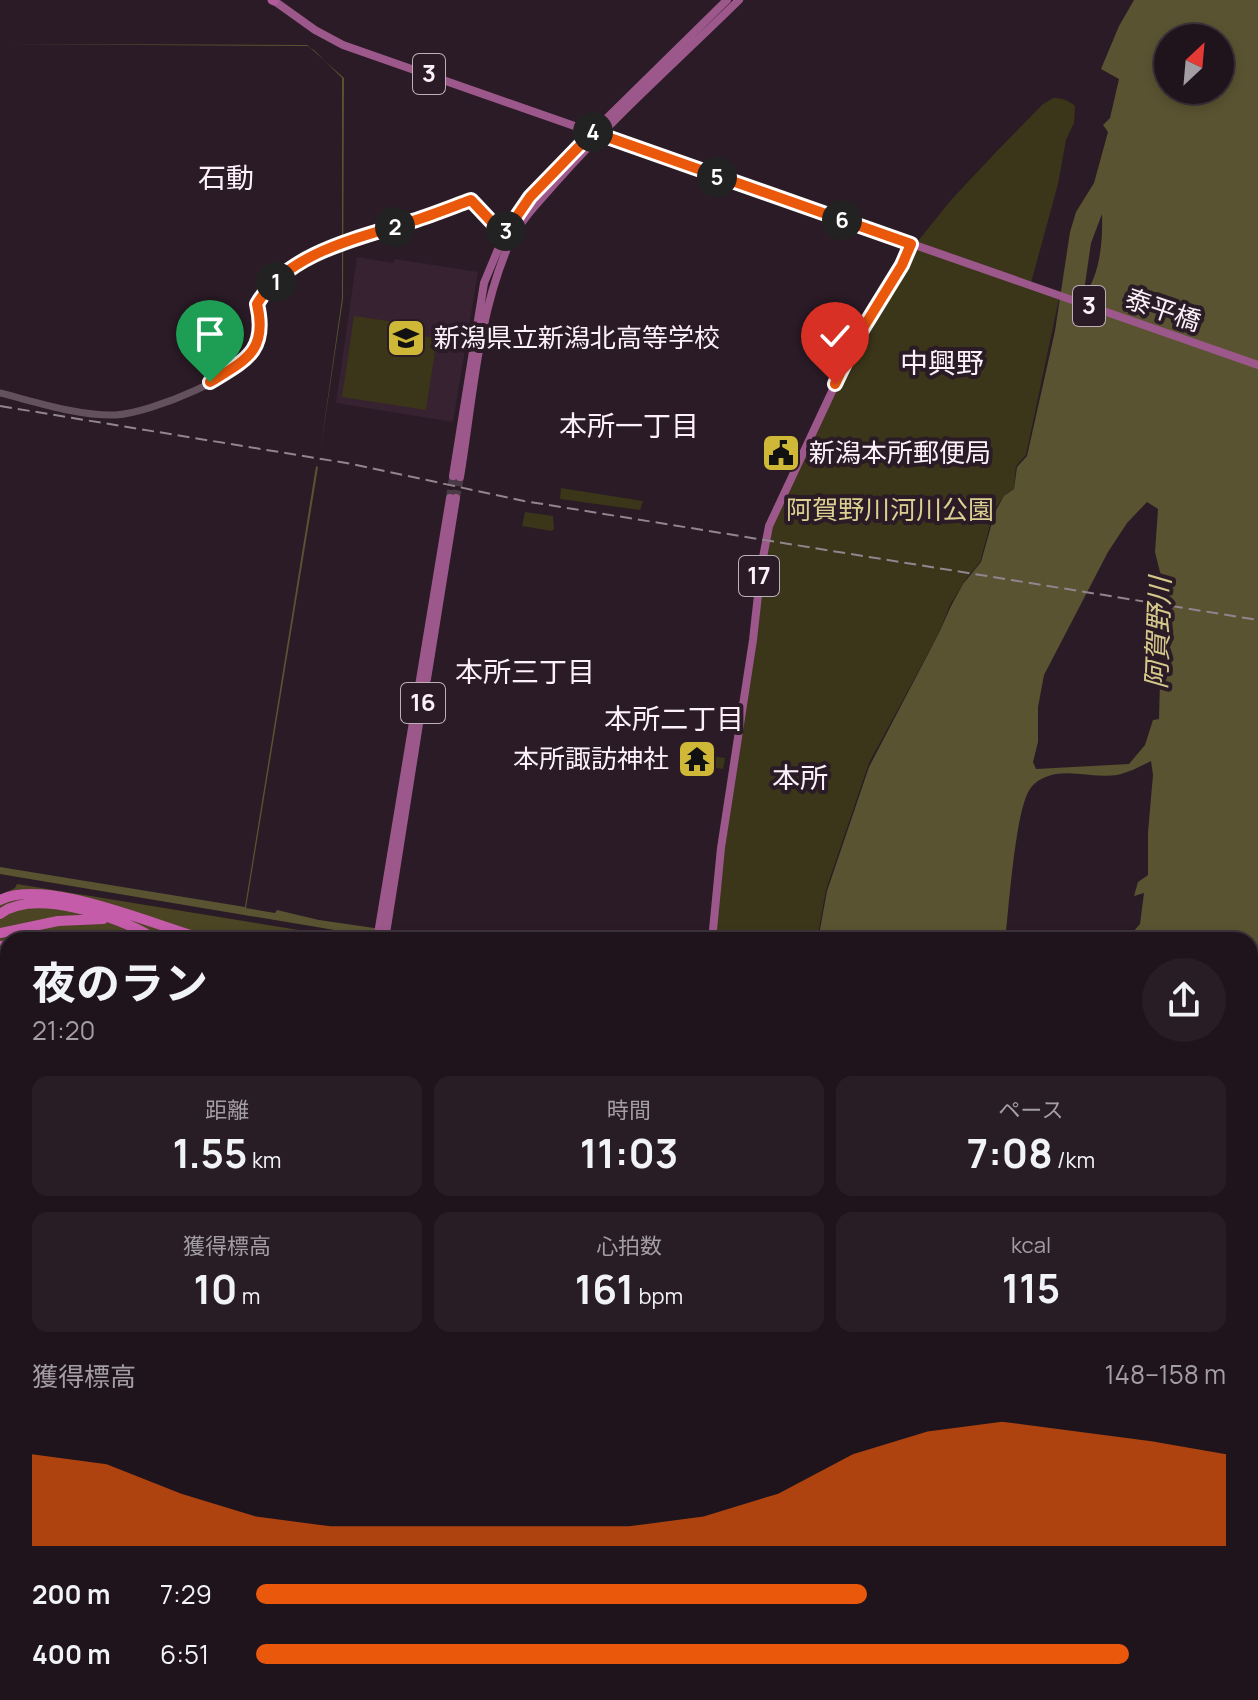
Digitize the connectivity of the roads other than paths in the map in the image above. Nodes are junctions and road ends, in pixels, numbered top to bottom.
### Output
1 (273, 0) edge
2 (727, 0) edge
3 (739, 0) edge
4 (596, 133) junction
5 (507, 238) junction
6 (915, 246) junction
7 (1258, 365) edge
8 (0, 393) edge
9 (457, 476) tunnel mouth
10 (453, 498) tunnel mouth
11 (0, 900) edge
12 (386, 908) junction
13 (0, 914) edge
14 (117, 921) junction
15 (6, 932) edge
16 (141, 932) edge
17 (184, 932) edge
18 (379, 932) edge
19 (385, 932) edge
20 (713, 932) edge

1 - 4 main road, 3
2 - 4 main road
3 - 4 main road
4 - 5 main road
4 - 6 main road, 3
5 - 8 main road
5 - 9 main road
6 - 7 main road, 泰平橋 / 3
6 - 20 main road, 17
10 - 12 main road, 16
11 - 17 highway
12 - 18 main road, 16
12 - 19 main road, 16
13 - 14 highway
14 - 15 highway
14 - 16 highway

